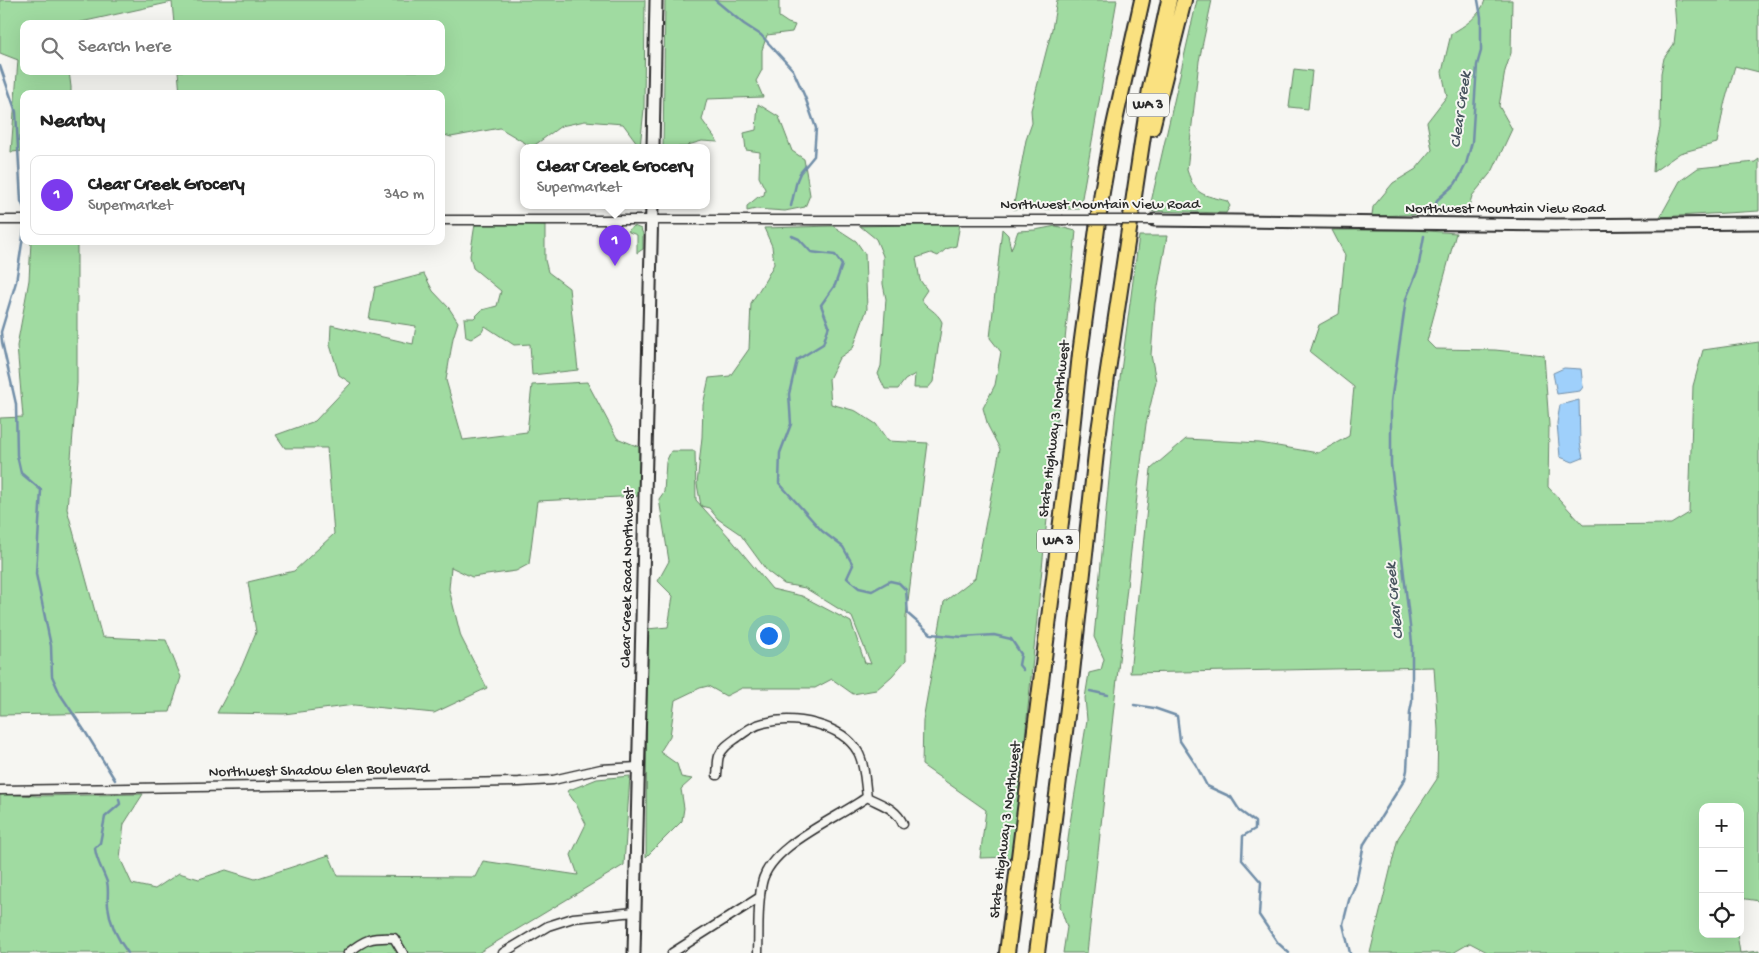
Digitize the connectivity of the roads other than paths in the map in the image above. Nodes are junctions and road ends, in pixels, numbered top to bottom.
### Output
1 (656, 0) edge
2 (1134, 0) edge
3 (1142, 0) edge
4 (1169, 0) edge
5 (1184, 0) edge
6 (1113, 130) junction
7 (654, 144) edge
8 (652, 209) edge
9 (1132, 212) junction
10 (0, 220) edge
11 (20, 220) edge
12 (445, 220) edge
13 (652, 220) junction
14 (1154, 220) joint
15 (1759, 223) edge
16 (638, 767) junction
17 (717, 775) dead end
18 (0, 790) edge
19 (867, 797) junction
20 (903, 824) dead end
21 (760, 898) junction
22 (635, 912) junction
23 (348, 953) edge
24 (403, 953) edge
25 (503, 953) edge
26 (634, 953) edge
27 (672, 953) edge
28 (758, 953) edge
29 (1007, 953) edge
30 (1038, 953) edge

1 - 7 main road
2 - 6 highway
3 - 6 highway, State Highway 3 Northwest / WA 3
4 - 9 highway, WA 3
5 - 9 highway
6 - 29 highway, State Highway 3 Northwest / WA 3
8 - 13 main road, Clear Creek Road Northwest
9 - 30 highway, WA 3
10 - 11 street
12 - 13 street, Northwest Mountain View Road
13 - 14 street, Northwest Mountain View Road, bridge
13 - 16 main road, Clear Creek Road Northwest
14 - 15 main road, Northwest Mountain View Road
16 - 18 street, Northwest Shadow Glen Boulevard
16 - 22 main road, Clear Creek Road Northwest
17 - 19 street
19 - 20 street
19 - 21 street
21 - 27 street
21 - 28 street
22 - 25 street
22 - 26 main road, Clear Creek Road Northwest
23 - 24 street

